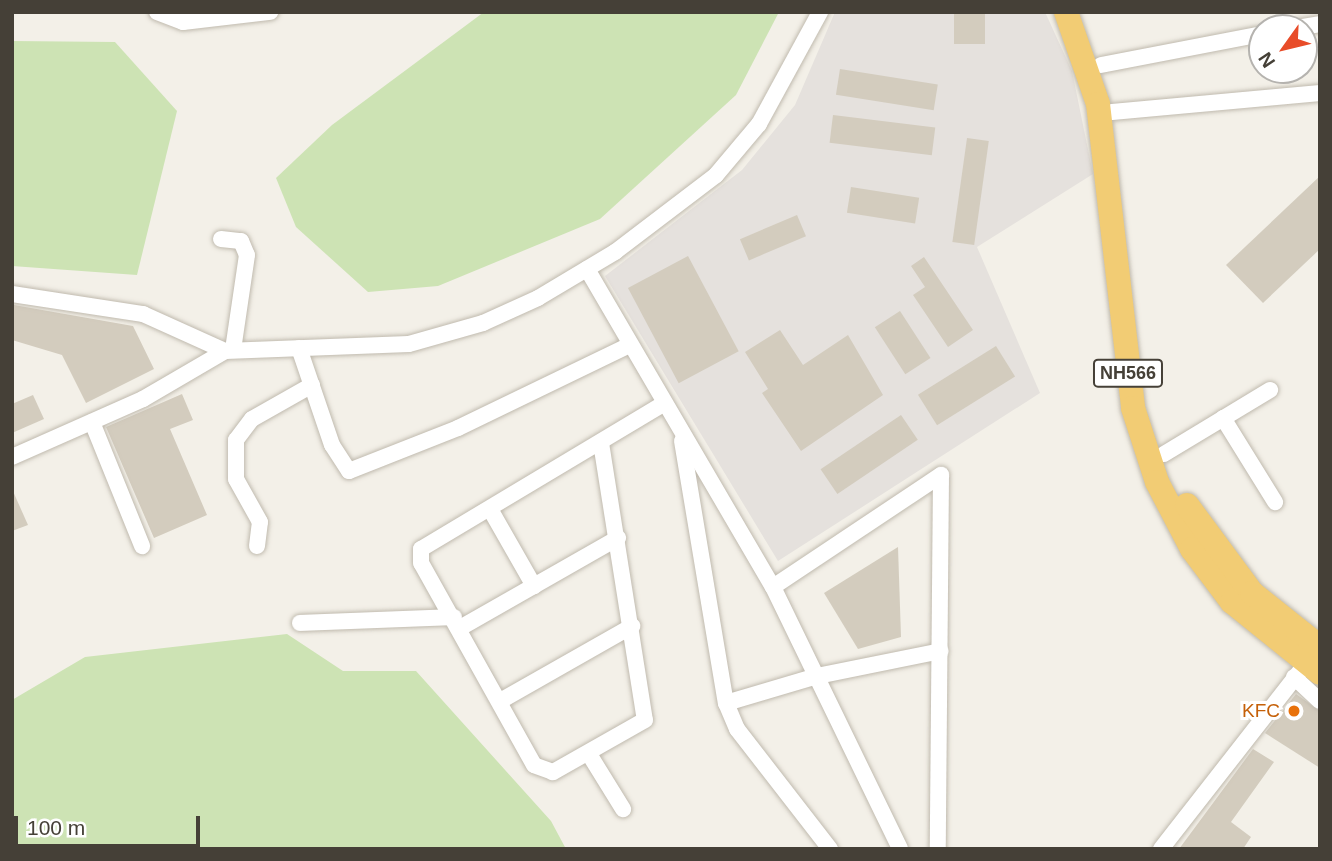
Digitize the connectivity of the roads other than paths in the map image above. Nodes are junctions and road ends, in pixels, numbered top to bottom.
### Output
1 (270, 12) edge
2 (820, 12) edge
3 (1066, 12) edge
4 (1082, 12) edge
5 (154, 15) edge
6 (1248, 37) edge
7 (1101, 65) junction
8 (1320, 93) edge
9 (1112, 112) junction
10 (221, 239) dead end
11 (587, 269) junction
12 (12, 293) edge
13 (630, 345) junction
14 (299, 348) junction
15 (229, 350) junction
16 (312, 385) junction
17 (1270, 390) dead end
18 (663, 404) junction
19 (1223, 418) junction
20 (92, 422) junction
21 (681, 433) junction
22 (601, 443) junction
23 (1164, 454) junction
24 (12, 457) edge
25 (1275, 502) dead end
26 (490, 509) junction
27 (618, 538) junction
28 (142, 546) dead end
29 (257, 546) dead end
30 (534, 586) junction
31 (773, 587) junction
32 (457, 622) junction
33 (300, 623) dead end
34 (632, 626) junction
35 (941, 651) junction
36 (1310, 666) edge
37 (817, 676) junction
38 (502, 700) junction
39 (1320, 701) edge
40 (726, 703) junction
41 (589, 754) junction
42 (623, 809) dead end
43 (830, 849) edge
44 (900, 849) edge
45 (938, 849) edge
46 (1161, 849) edge

1 - 5 street
2 - 11 street
3 - 36 highway, NH566
4 - 7 highway, NH566
6 - 7 street
7 - 9 highway, NH566
8 - 9 street
9 - 23 highway, NH566
10 - 15 street
11 - 13 street
11 - 14 street
12 - 15 street
13 - 16 street
13 - 18 street
14 - 15 street
14 - 16 street
15 - 20 street
16 - 29 street
17 - 19 street
18 - 21 street
18 - 22 street
19 - 23 street
19 - 25 street
20 - 24 street
20 - 28 street
21 - 31 street
21 - 40 street
22 - 26 street
22 - 27 street
23 - 36 highway, NH566
26 - 30 street
26 - 32 street
27 - 30 street
27 - 34 street
30 - 32 street
31 - 35 street
31 - 37 street
32 - 33 street
32 - 38 street
34 - 38 street
34 - 41 street
35 - 37 street
35 - 45 street
36 - 39 street
36 - 46 street
37 - 40 street
37 - 44 street
38 - 41 street
40 - 43 street
41 - 42 street

